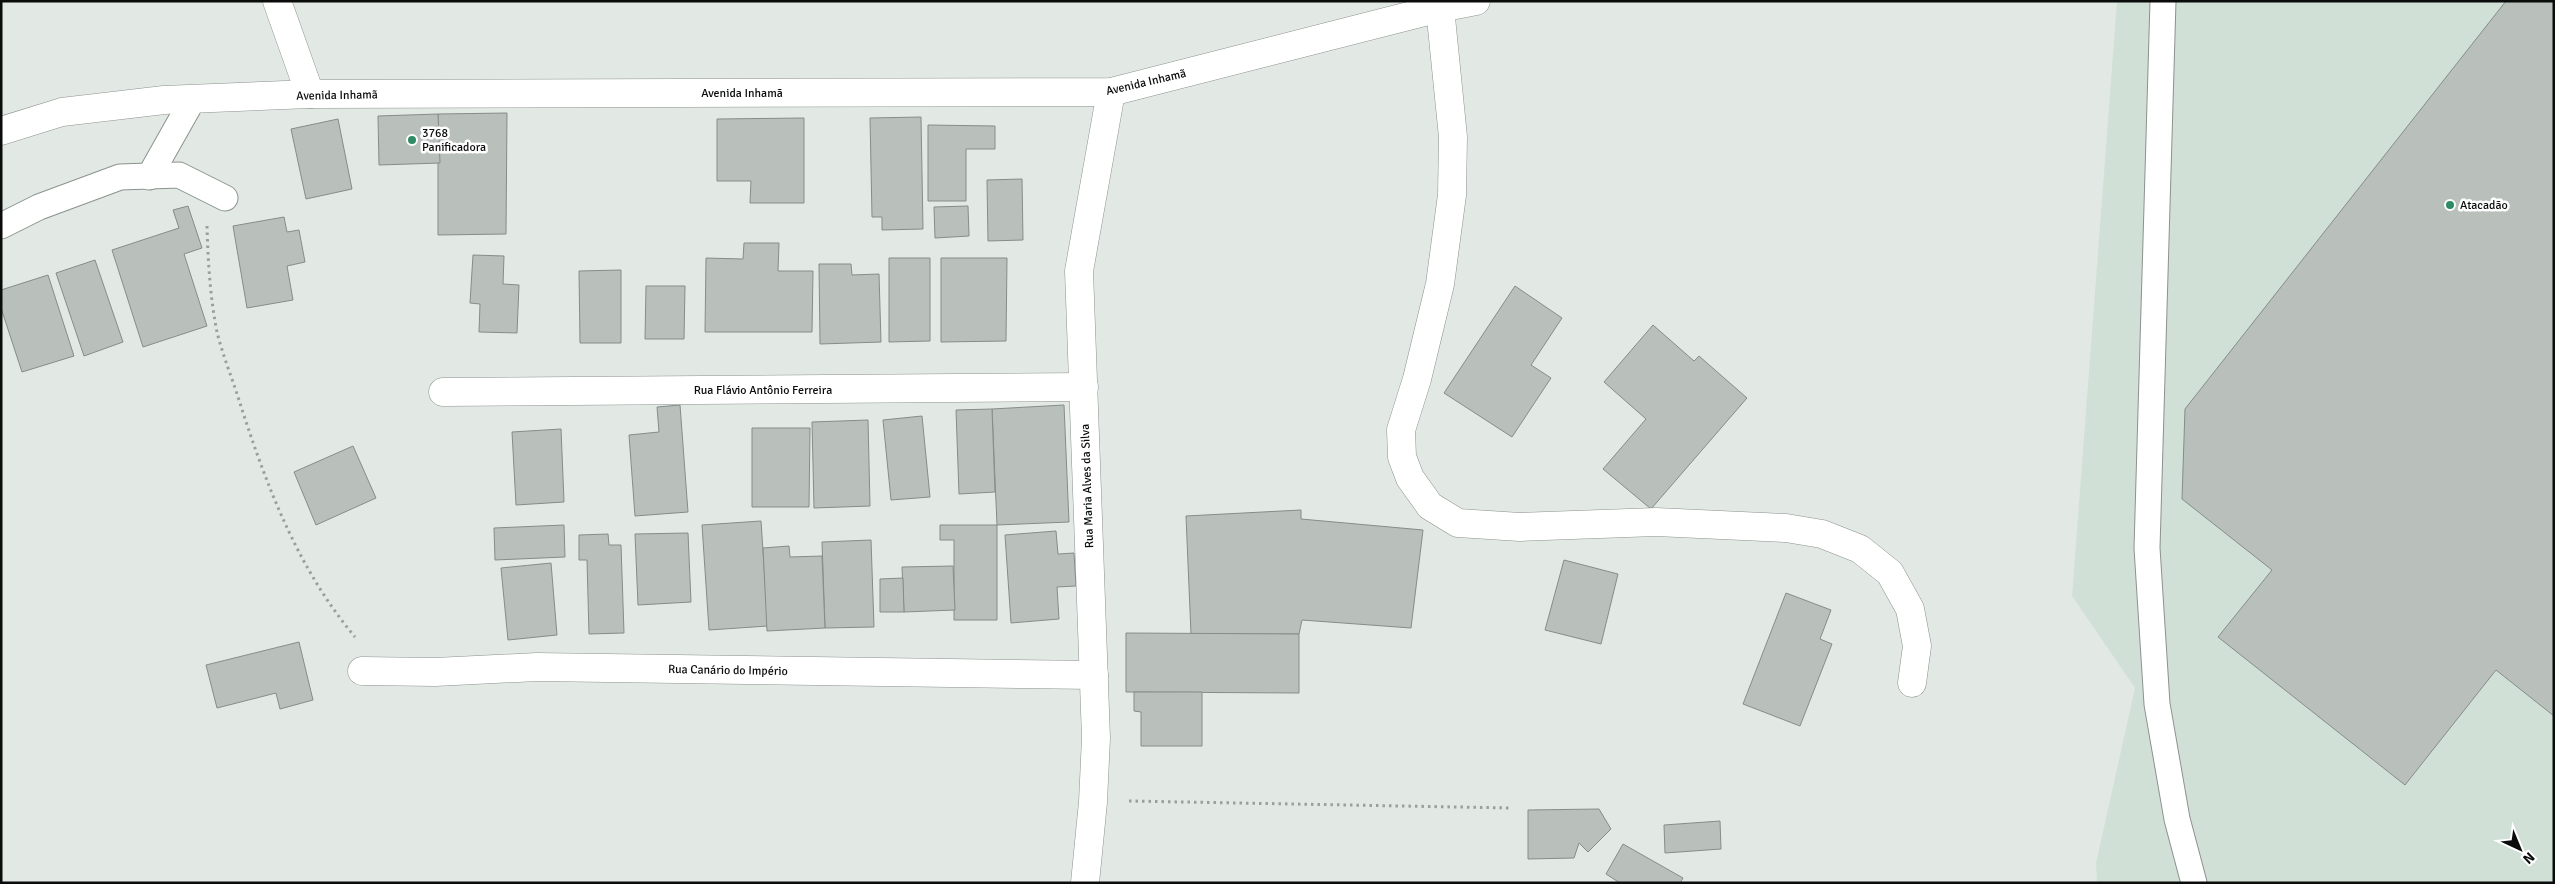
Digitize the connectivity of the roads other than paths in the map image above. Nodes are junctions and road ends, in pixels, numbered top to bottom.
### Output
1 (277, 1) edge
2 (1476, 1) edge
3 (2163, 1) edge
4 (1440, 8) junction
5 (1111, 92) junction
6 (310, 94) junction
7 (193, 99) junction
8 (1, 131) edge
9 (150, 177) junction
10 (215, 193) road end
11 (1, 226) edge
12 (1084, 387) junction
13 (443, 392) dead end
14 (373, 671) road end
15 (1094, 675) junction
16 (1912, 683) dead end
17 (1085, 883) edge
18 (2194, 883) edge

1 - 6 street
2 - 4 street, Avenida Inhamã
3 - 18 lane
4 - 5 street, Avenida Inhamã
4 - 16 street
5 - 6 street, Avenida Inhamã
5 - 12 street, Rua Maria Alves da Silva
6 - 7 street, Avenida Inhamã
7 - 8 street, Avenida Inhamã
7 - 9 lane
9 - 10 lane
9 - 11 lane
12 - 13 street, Rua Flávio Antônio Ferreira
12 - 15 street, Rua Maria Alves da Silva
14 - 15 street, Rua Canário do Império
15 - 17 street, Rua Maria Alves da Silva

